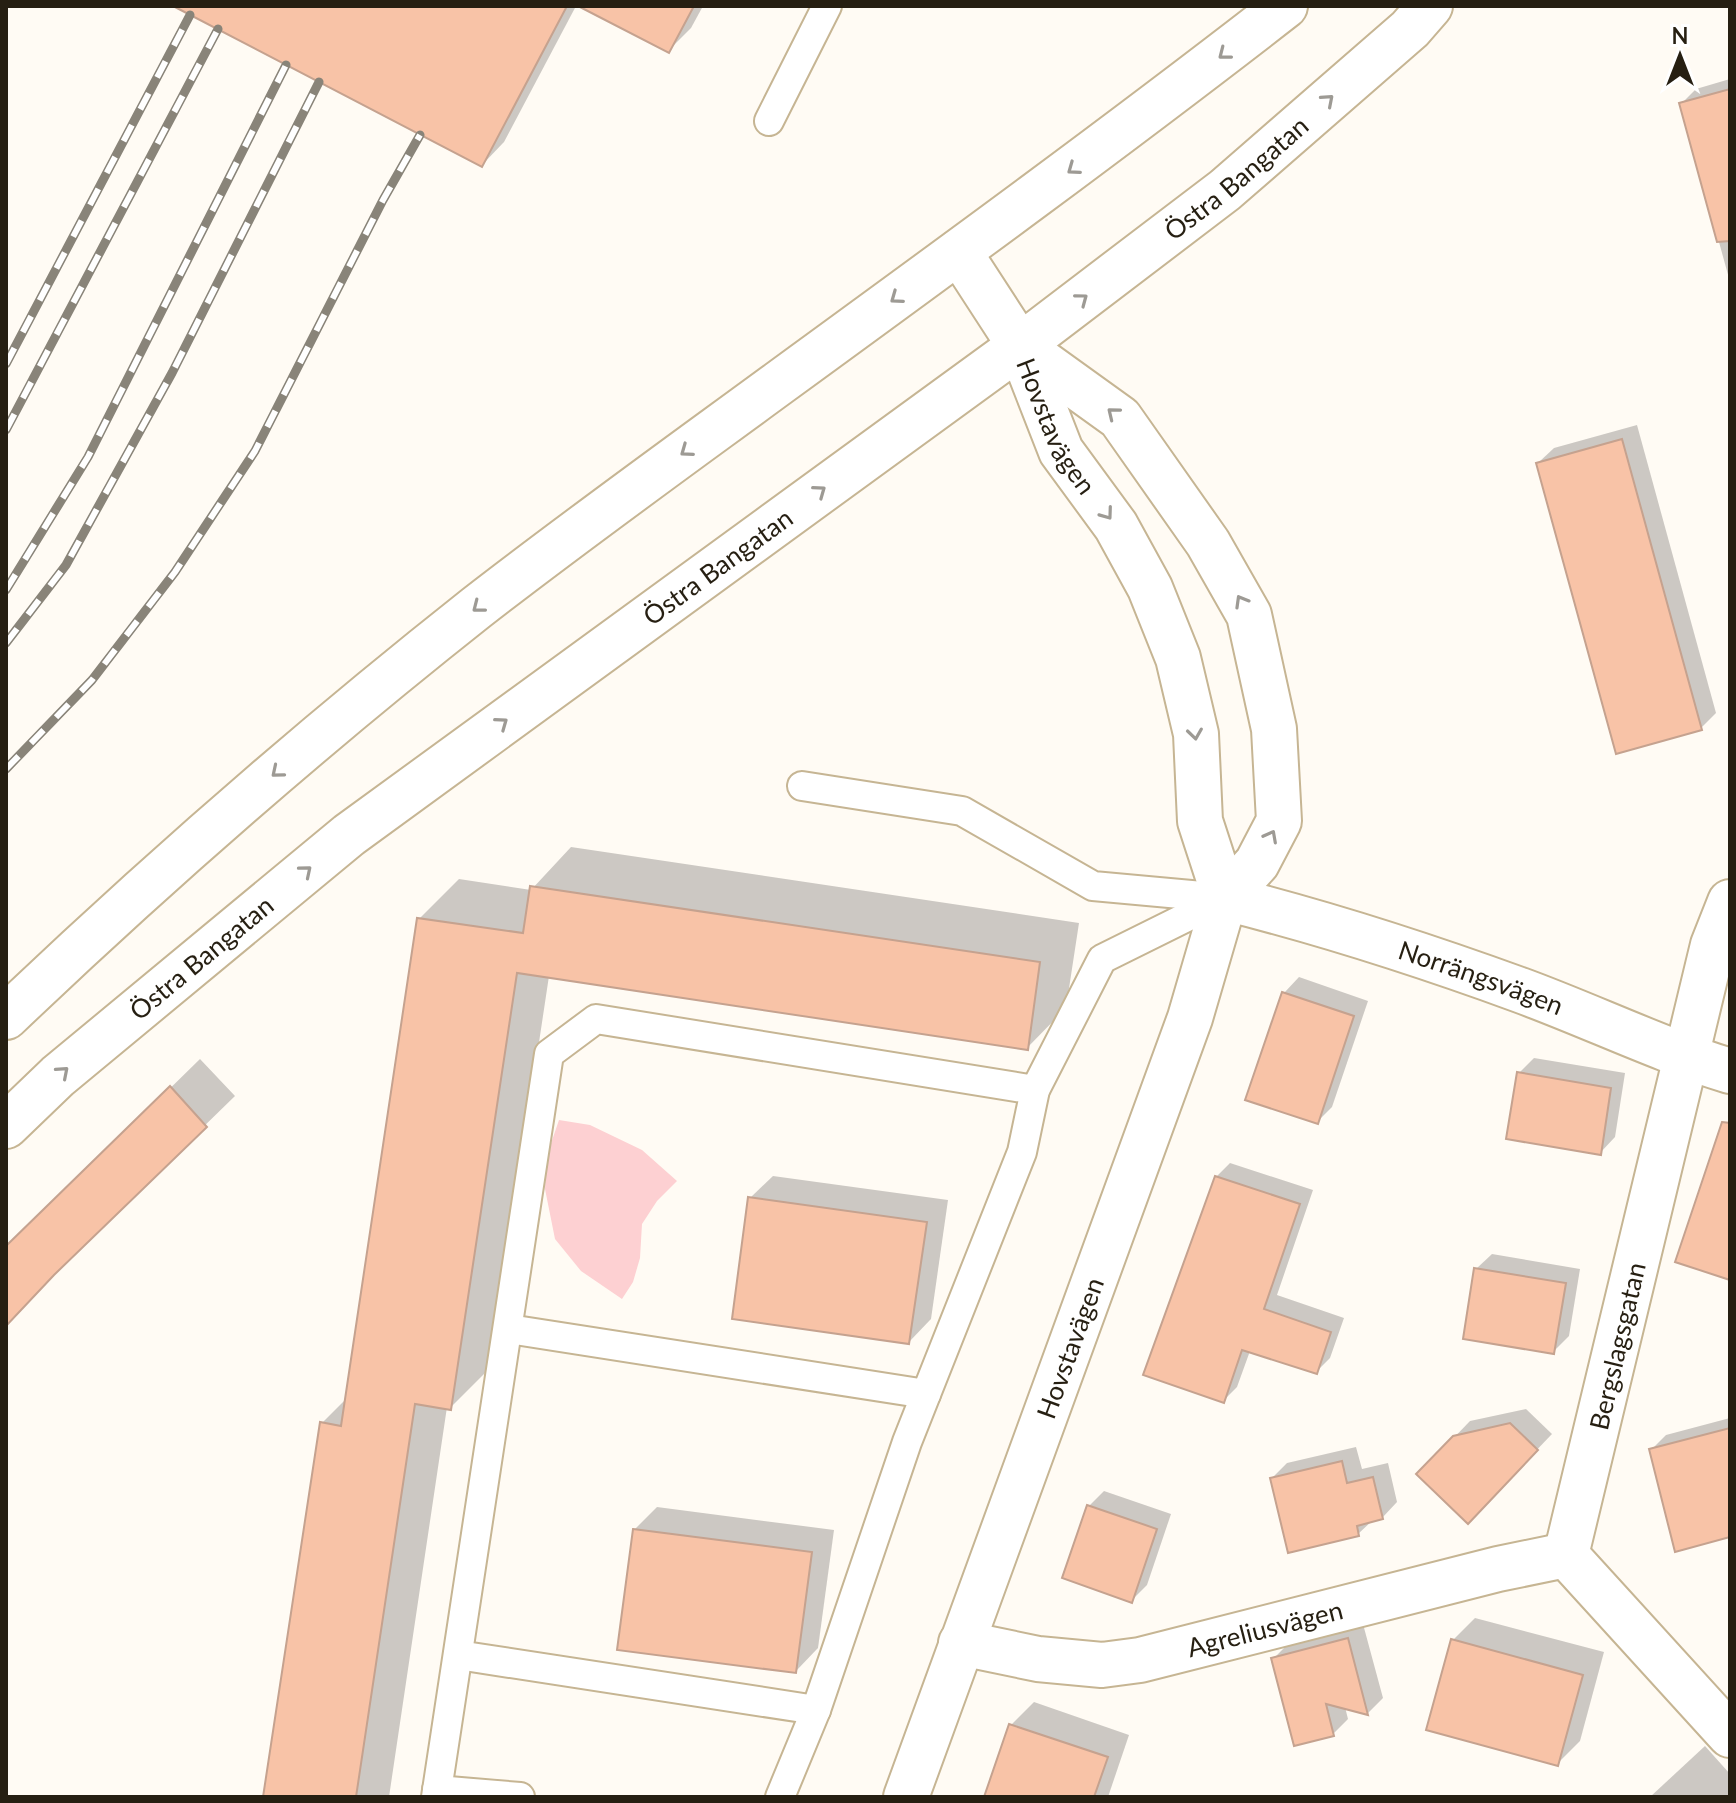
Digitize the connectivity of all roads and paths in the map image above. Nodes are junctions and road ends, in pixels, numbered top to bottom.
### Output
1 (827, 6) edge
2 (1285, 6) edge
3 (1430, 6) edge
4 (769, 121) dead end
5 (959, 252) junction
6 (1020, 346) junction
7 (802, 786) dead end
8 (1225, 898) junction
9 (1730, 902) edge
10 (6, 1017) edge
11 (1685, 1058) junction
12 (1730, 1071) edge
13 (1035, 1090) junction
14 (6, 1126) edge
15 (509, 1329) junction
16 (926, 1394) junction
17 (1566, 1555) junction
18 (961, 1643) junction
19 (458, 1655) junction
20 (816, 1710) junction
21 (1730, 1735) edge
22 (436, 1794) edge
23 (520, 1797) edge
24 (780, 1797) edge
25 (906, 1797) edge

1 - 4 lane
2 -> 5 street
6 -> 3 street, Östra Bangatan
5 - 6 street
5 -> 10 street
6 -> 8 street, Hovstavägen
8 -> 6 street, Hovstavägen
14 -> 6 street, Östra Bangatan
7 - 8 lane
8 - 11 street, Norrängsvägen
8 - 13 lane
8 - 18 street, Hovstavägen
9 - 11 street, Bergslagsgatan
11 - 12 street, Norrängsvägen
11 - 17 street, Bergslagsgatan
13 - 15 lane
13 - 16 lane
15 - 16 lane
15 - 19 lane
16 - 20 lane
17 - 18 street, Agreliusvägen
17 - 21 street
18 - 25 street, Hovstavägen
19 - 20 lane
19 - 22 lane
20 - 24 lane
22 - 23 lane

